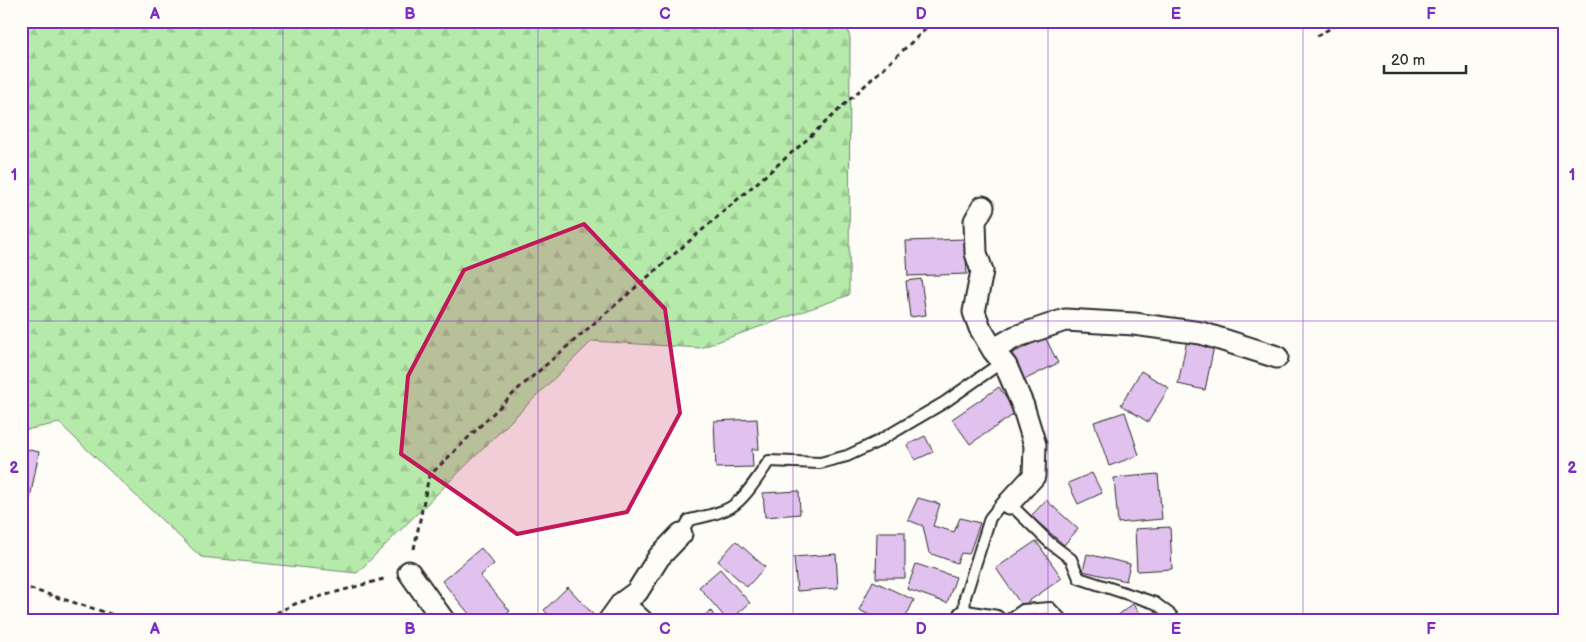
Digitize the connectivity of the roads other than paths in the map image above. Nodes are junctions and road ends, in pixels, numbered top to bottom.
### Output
1 (983, 207) dead end
2 (998, 356) junction
3 (1276, 357) dead end
4 (1009, 503) junction
5 (681, 534) joint
6 (408, 572) road end
7 (622, 602) junction
8 (960, 618) edge
9 (444, 621) edge
10 (609, 621) edge
11 (642, 621) edge
12 (996, 621) edge
13 (1007, 621) edge
14 (1063, 621) edge
15 (1168, 621) edge

1 - 2 street
2 - 3 street
2 - 4 street
2 - 5 lane
4 - 8 lane
4 - 15 lane
5 - 7 street
6 - 9 street
7 - 10 street
7 - 11 street
8 - 12 street
13 - 14 lane

